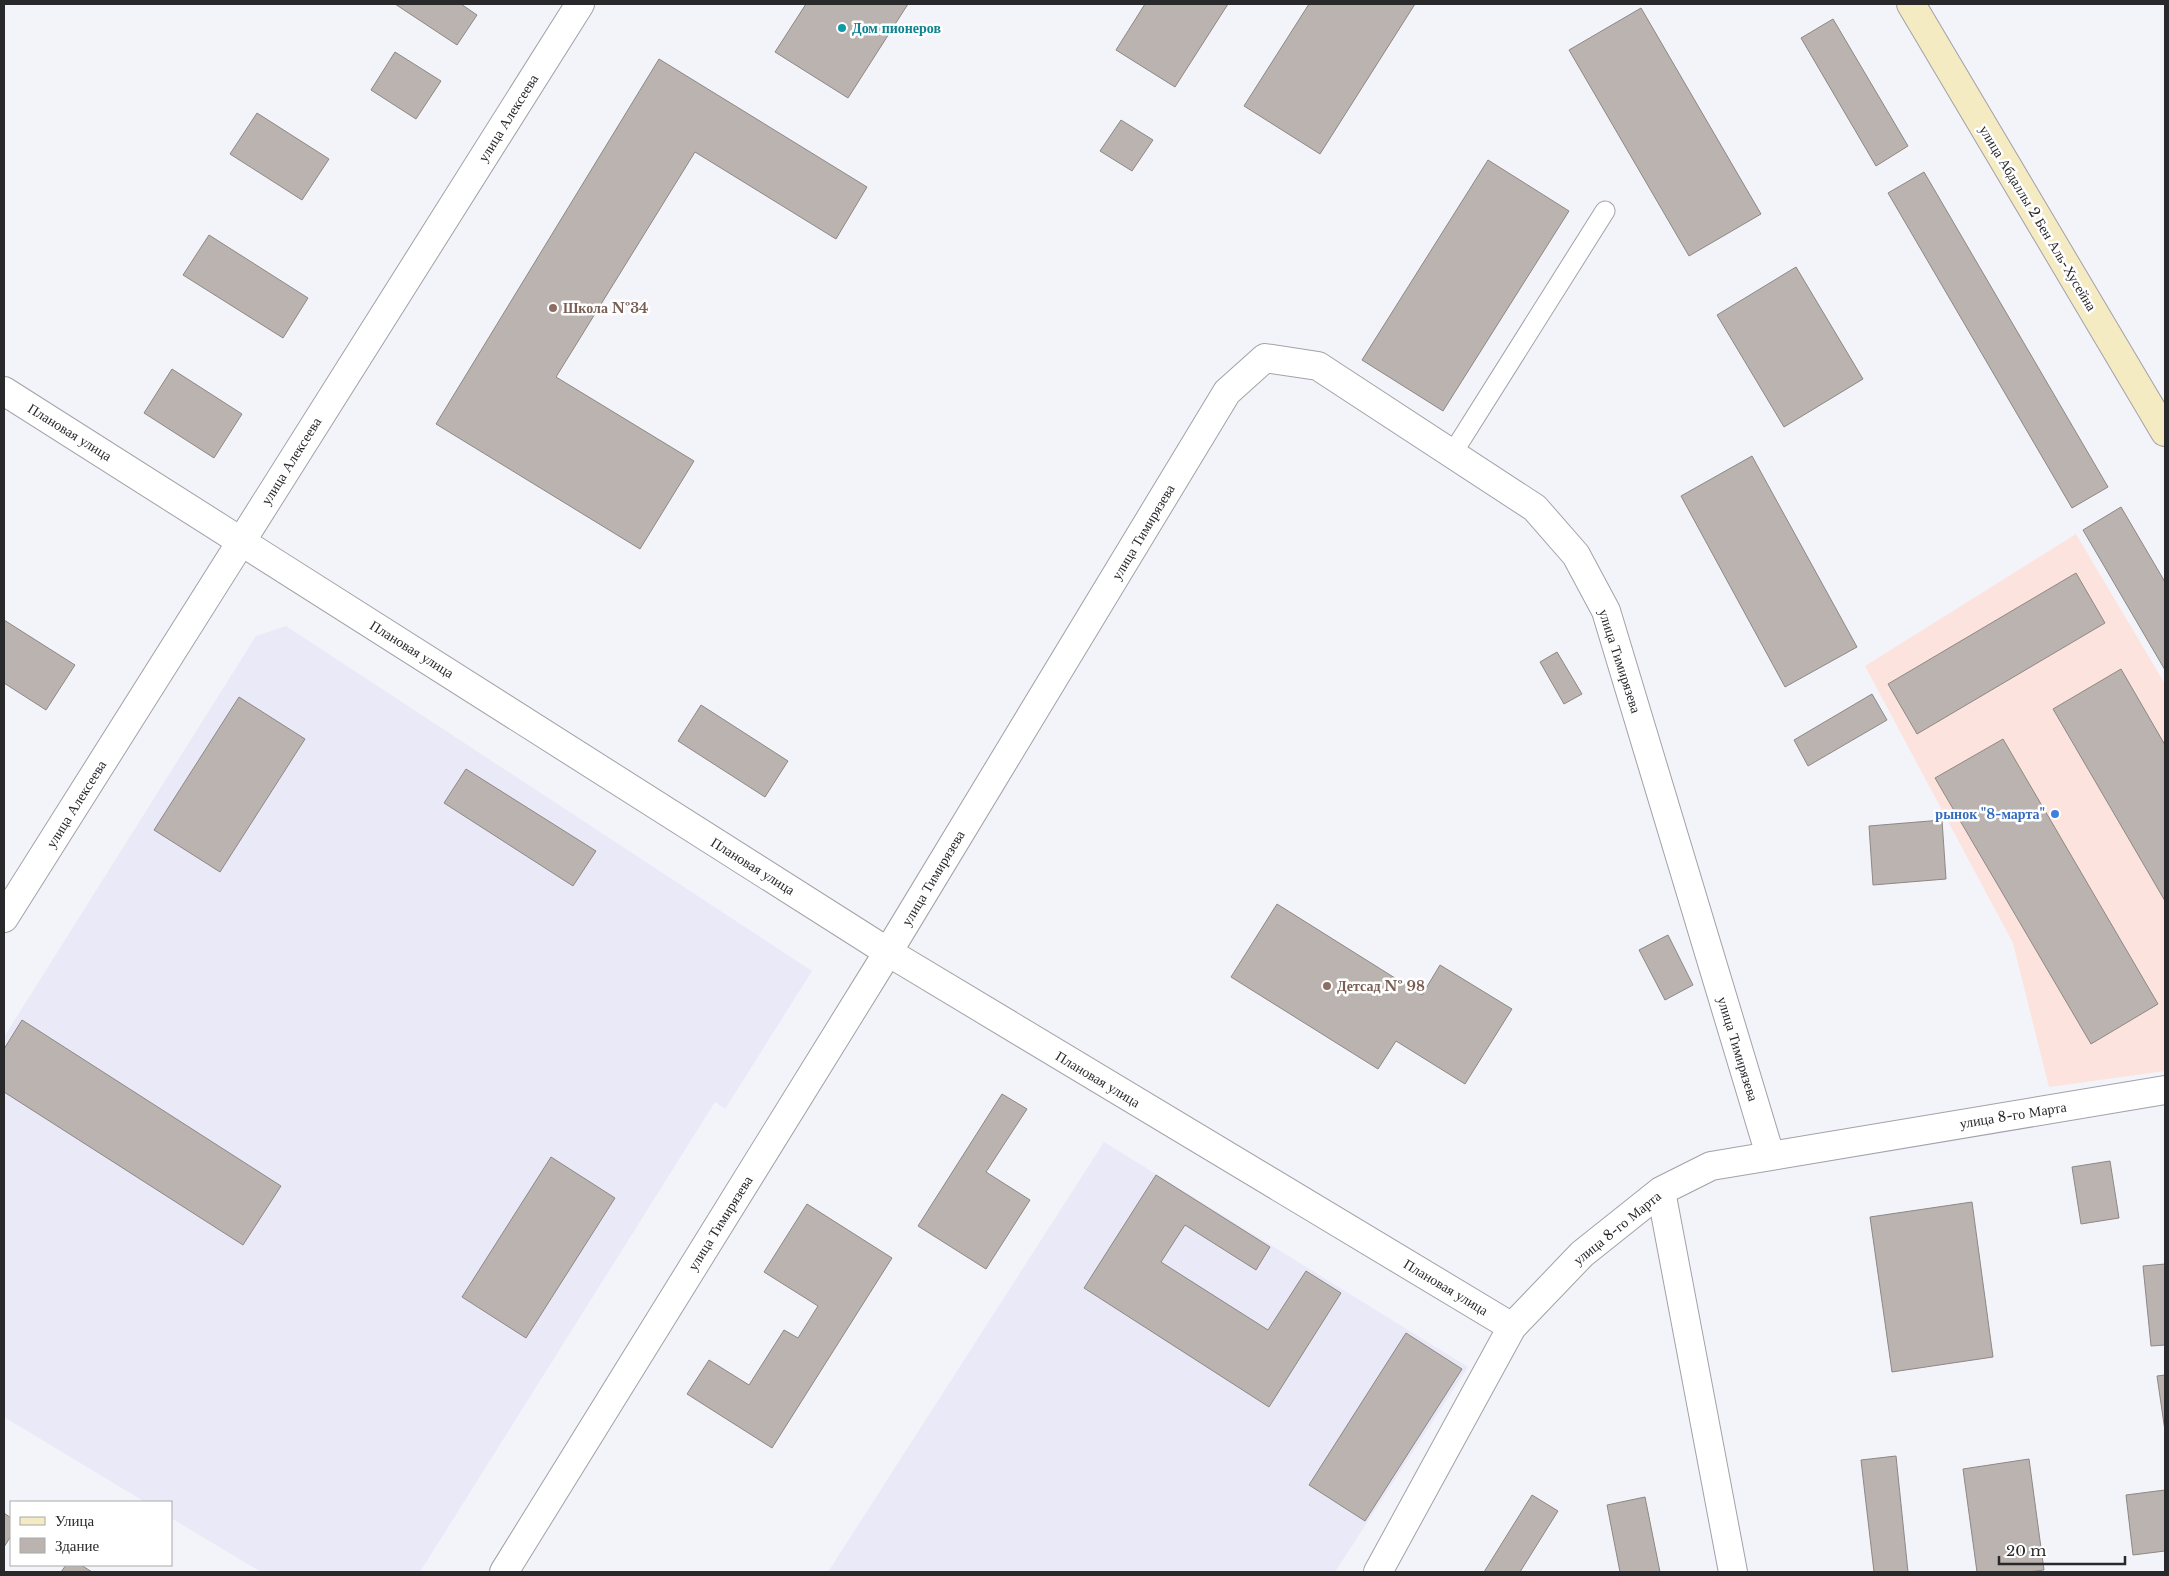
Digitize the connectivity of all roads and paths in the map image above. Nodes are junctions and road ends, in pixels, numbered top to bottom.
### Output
1 (580, 4) edge
2 (1911, 4) edge
3 (1605, 211) dead end
4 (4, 391) edge
5 (2165, 431) edge
6 (1452, 454) junction
7 (241, 540) junction
8 (4, 918) edge
9 (888, 952) junction
10 (2165, 1090) edge
11 (1770, 1155) junction
12 (1660, 1191) junction
13 (1512, 1327) junction
14 (504, 1572) edge
15 (1378, 1572) edge
16 (1734, 1572) edge

1 - 7 street, улица Алексеева
2 - 5 main road, улица Абдаллы 2 Бен Аль-Хусейна
3 - 6 lane
4 - 7 street, Плановая улица
6 - 9 street, улица Тимирязева
6 - 11 street, улица Тимирязева
7 - 8 street, улица Алексеева
7 - 9 street, Плановая улица
9 - 13 street, Плановая улица
9 - 14 street, улица Тимирязева
10 - 11 street, улица 8-го Марта
11 - 12 street, улица 8-го Марта
12 - 13 street, улица 8-го Марта
12 - 16 street
13 - 15 street, улица 8-го Марта

